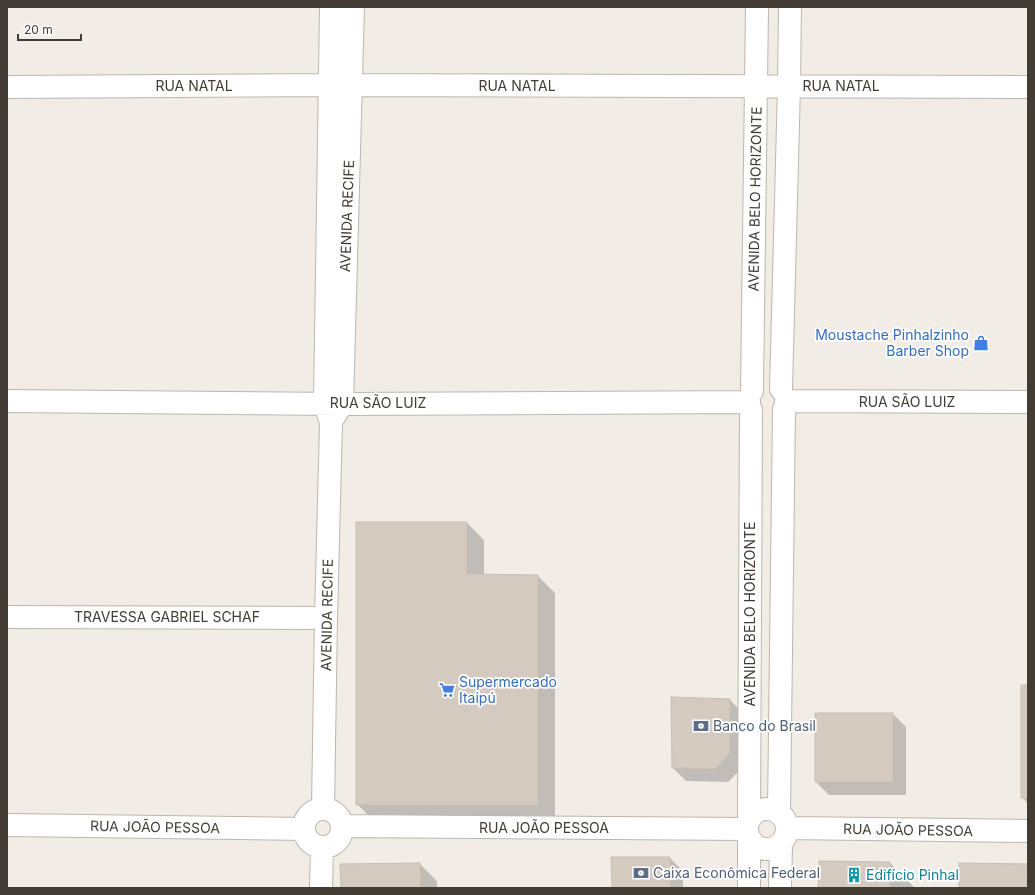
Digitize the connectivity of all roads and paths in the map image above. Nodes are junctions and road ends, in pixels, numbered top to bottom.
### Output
1 (331, 7) edge
2 (353, 7) edge
3 (757, 7) edge
4 (790, 7) edge
5 (330, 85) junction
6 (351, 85) junction
7 (756, 86) junction
8 (789, 86) junction
9 (7, 87) edge
10 (1028, 87) edge
11 (784, 400) junction
12 (7, 401) edge
13 (751, 401) junction
14 (1028, 402) edge
15 (332, 410) junction
16 (7, 617) edge
17 (326, 618) junction
18 (323, 808) junction
19 (7, 825) edge
20 (342, 826) junction
21 (303, 828) junction
22 (782, 828) junction
23 (748, 829) junction
24 (1028, 831) edge
25 (322, 847) junction
26 (321, 888) edge
27 (749, 888) edge
28 (780, 888) edge

1 - 5 street, AVENIDA RECIFE
2 - 6 street, AVENIDA RECIFE
3 - 7 street, AVENIDA BELO HORIZONTE
4 - 8 street
5 - 6 street, RUA NATAL
5 - 9 street, RUA NATAL
5 - 15 street, AVENIDA RECIFE
6 - 7 street, RUA NATAL
6 - 15 street, AVENIDA RECIFE
7 - 8 street, RUA NATAL
7 - 13 street, AVENIDA BELO HORIZONTE
8 - 10 street, RUA NATAL
8 - 11 street
11 - 13 street
11 - 13 street
11 - 14 street, RUA SÃO LUIZ
11 - 22 street
12 - 15 street, RUA SÃO LUIZ
13 - 15 street, RUA SÃO LUIZ
13 - 23 street, AVENIDA BELO HORIZONTE
15 - 17 street, AVENIDA RECIFE
16 - 17 street, TRAVESSA GABRIEL SCHAF
17 - 18 street, AVENIDA RECIFE
18 - 20 street
18 - 21 street
19 - 21 street, RUA JOÃO PESSOA
20 - 23 street, RUA JOÃO PESSOA
20 - 25 street
21 - 25 street
22 - 23 street
22 - 23 street
22 - 24 street, RUA JOÃO PESSOA
22 - 28 street
23 - 27 street, AVENIDA BELO HORIZONTE
25 - 26 street

